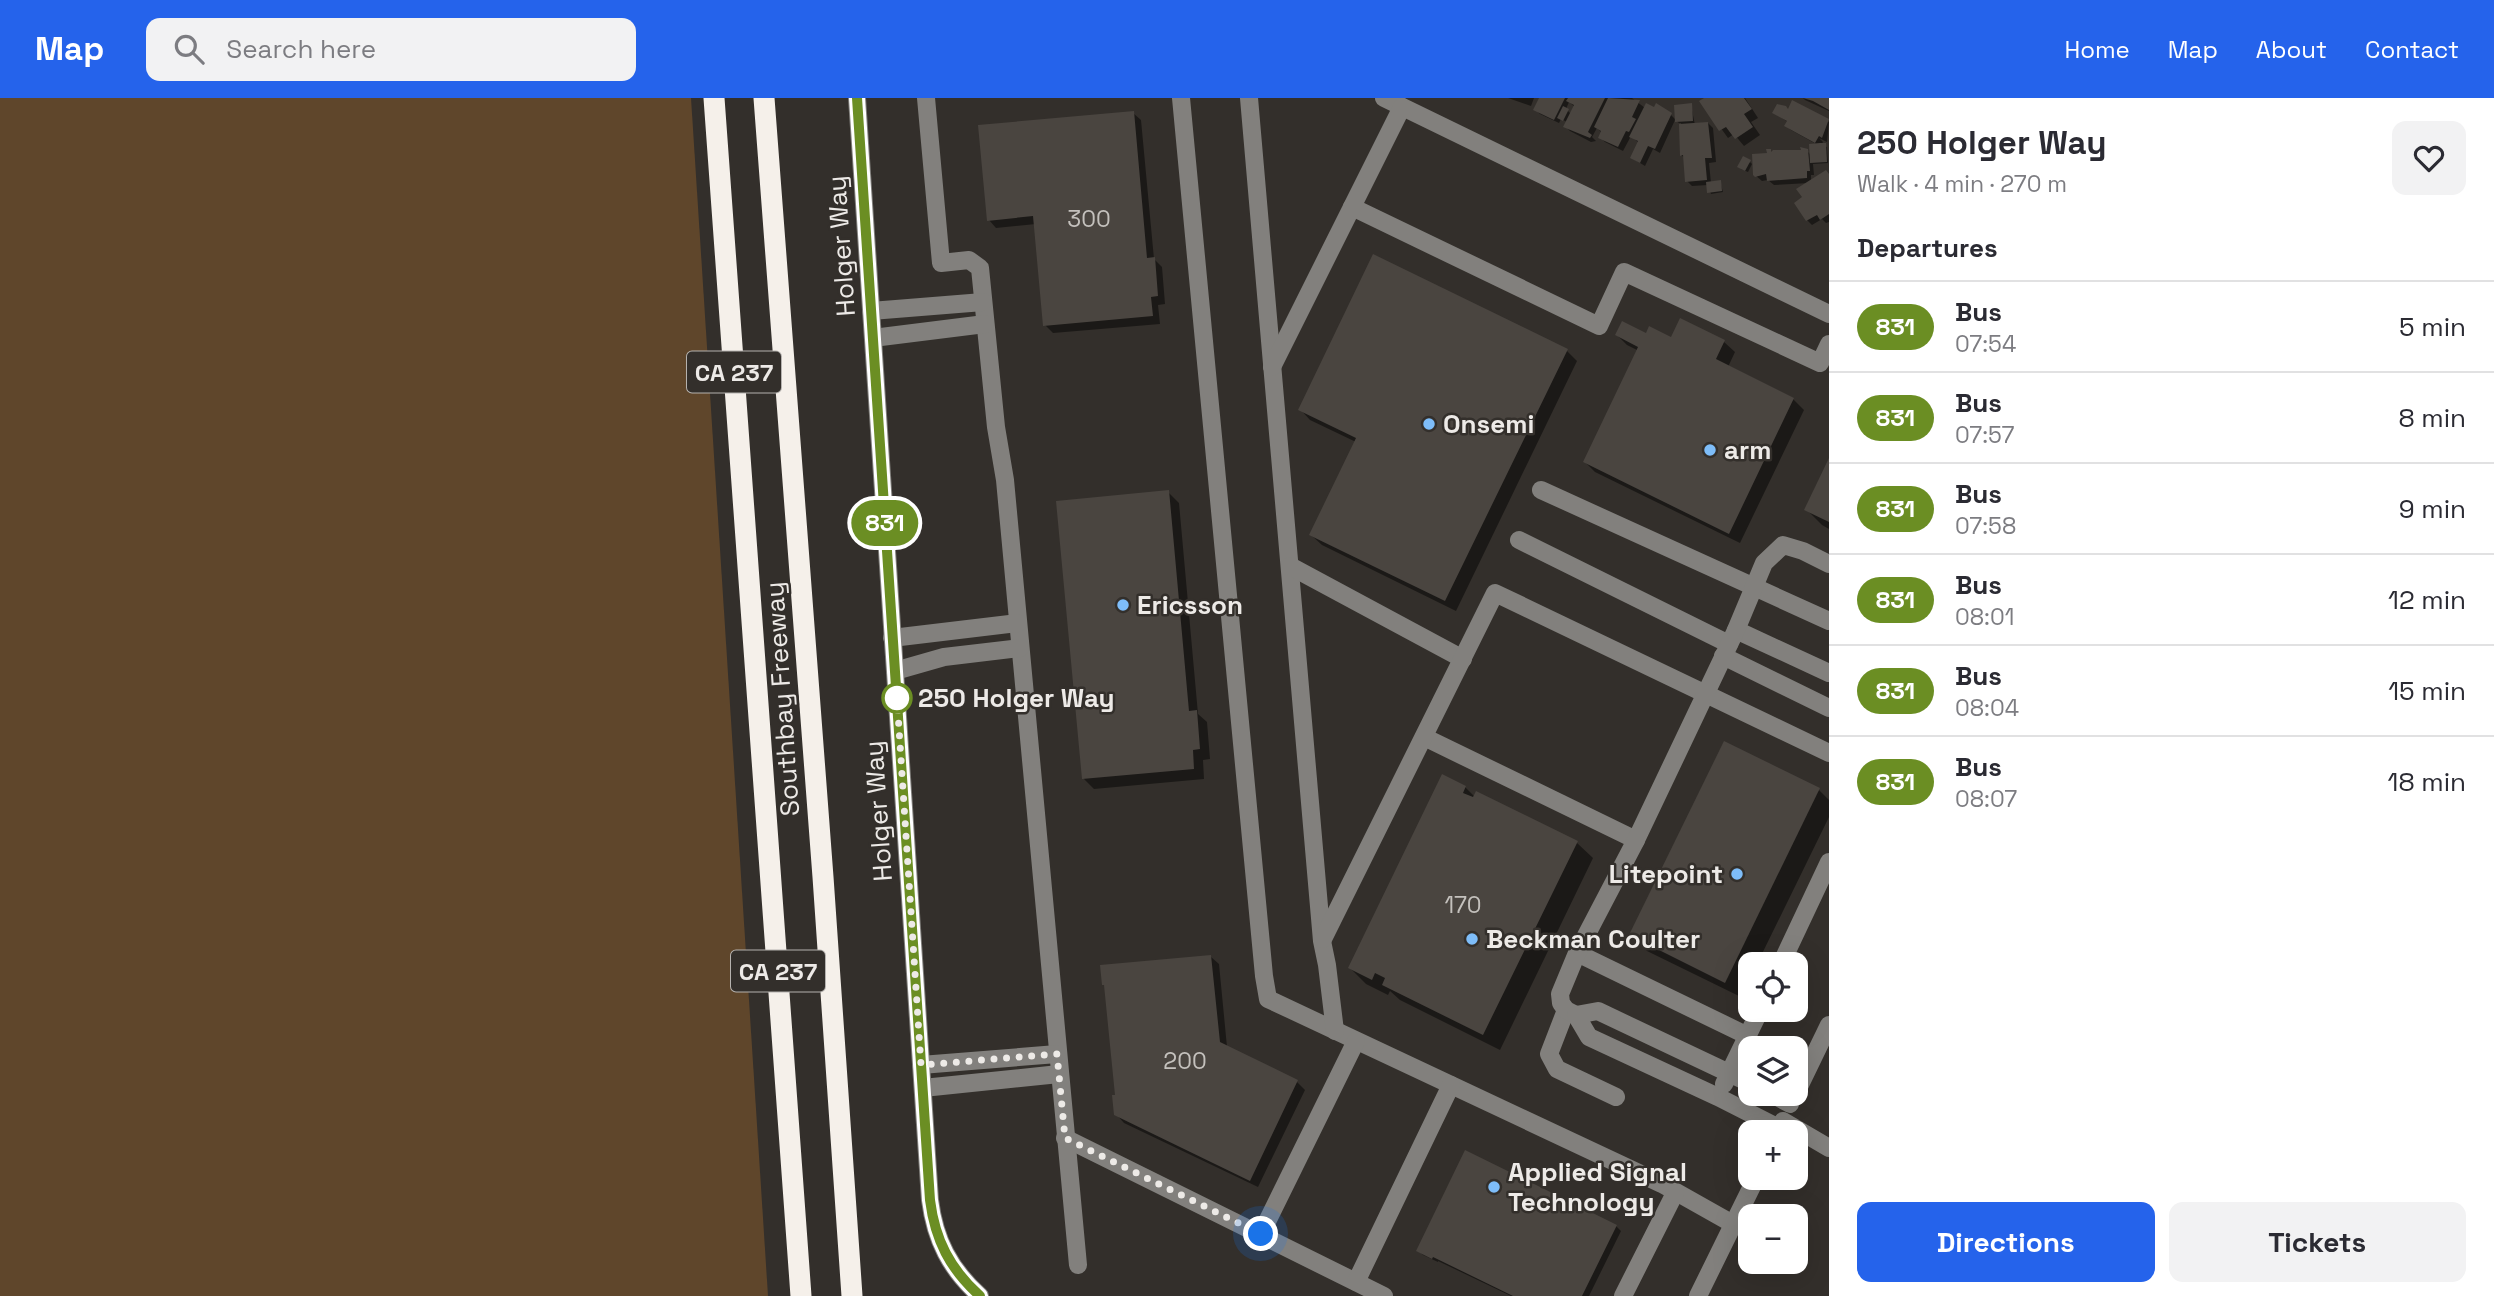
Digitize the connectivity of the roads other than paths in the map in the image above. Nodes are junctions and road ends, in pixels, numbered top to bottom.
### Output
1 (714, 98) edge
2 (764, 98) edge
3 (857, 98) edge
4 (926, 98) edge
5 (1181, 98) edge
6 (1249, 98) edge
7 (1384, 98) edge
8 (1402, 107) junction
9 (1352, 207) junction
10 (983, 302) junction
11 (871, 311) junction
12 (1829, 314) edge
13 (985, 324) junction
14 (873, 338) junction
15 (1829, 344) edge
16 (1272, 367) junction
17 (1541, 490) dead end
18 (1519, 540) dead end
19 (1829, 564) edge
20 (1290, 566) junction
21 (1755, 587) junction
22 (1829, 621) edge
23 (1018, 623) junction
24 (892, 638) junction
25 (1730, 643) junction
26 (1020, 648) junction
27 (1463, 659) junction
28 (895, 671) junction
29 (1829, 673) edge
30 (1705, 694) junction
31 (1829, 708) edge
32 (1424, 737) junction
33 (1829, 753) edge
34 (1636, 840) junction
35 (1829, 862) edge
36 (1322, 941) junction
37 (1787, 952) edge
38 (1577, 953) junction
39 (1571, 1012) junction
40 (1754, 1022) edge
41 (1829, 1025) edge
42 (1335, 1031) junction
43 (1748, 1036) joint
44 (1356, 1041) junction
45 (1057, 1054) junction
46 (1738, 1057) edge
47 (921, 1065) junction
48 (1808, 1068) edge
49 (1059, 1074) junction
50 (1730, 1074) junction
51 (1738, 1078) edge
52 (1451, 1085) junction
53 (923, 1088) junction
54 (1616, 1097) dead end
55 (1718, 1097) junction
56 (1766, 1120) edge
57 (1065, 1138) junction
58 (1808, 1139) edge
59 (1829, 1148) edge
60 (1750, 1190) edge
61 (1675, 1193) junction
62 (1733, 1224) junction
63 (1261, 1234) junction
64 (1078, 1265) dead end
65 (1356, 1282) junction
66 (801, 1296) edge
67 (852, 1296) edge
68 (980, 1296) edge
69 (1384, 1296) edge
70 (1623, 1296) edge
71 (1698, 1296) edge

1 - 66 highway, Southbay Freeway / CA 237
2 - 67 highway, Southbay Freeway / CA 237
3 - 11 street, Holger Way
4 - 10 street
5 - 42 street
6 - 16 street
7 - 8 street
8 - 9 street
8 - 12 street
9 - 15 street
9 - 16 street
10 - 11 street
10 - 13 street
11 - 14 street, Holger Way
13 - 14 street
13 - 23 street
14 - 24 street, Holger Way
16 - 20 street
17 - 21 street
18 - 25 street
19 - 21 street
20 - 27 street
20 - 36 street
21 - 22 street
21 - 25 street
23 - 24 street
23 - 26 street
24 - 28 street, Holger Way
25 - 29 street
25 - 30 street
25 - 31 street
26 - 28 street
26 - 45 street
27 - 30 street
27 - 32 street
28 - 47 street, Holger Way
30 - 33 street
30 - 34 street
32 - 34 street
32 - 36 street
34 - 38 street
35 - 37 street
36 - 42 street
38 - 39 street
38 - 43 street
39 - 50 street
39 - 54 street
39 - 55 street
40 - 43 street
41 - 48 street
42 - 44 street
44 - 52 street
44 - 63 street
45 - 47 street
45 - 49 street
46 - 50 street
47 - 53 street, Holger Way
49 - 53 street
49 - 57 street
50 - 51 street
50 - 55 street
52 - 61 street
52 - 65 street
53 - 68 street, Holger Way
55 - 56 street
57 - 63 street
57 - 64 street
58 - 59 street
60 - 62 street
61 - 62 street
61 - 70 street
62 - 71 street
63 - 65 street
65 - 69 street

